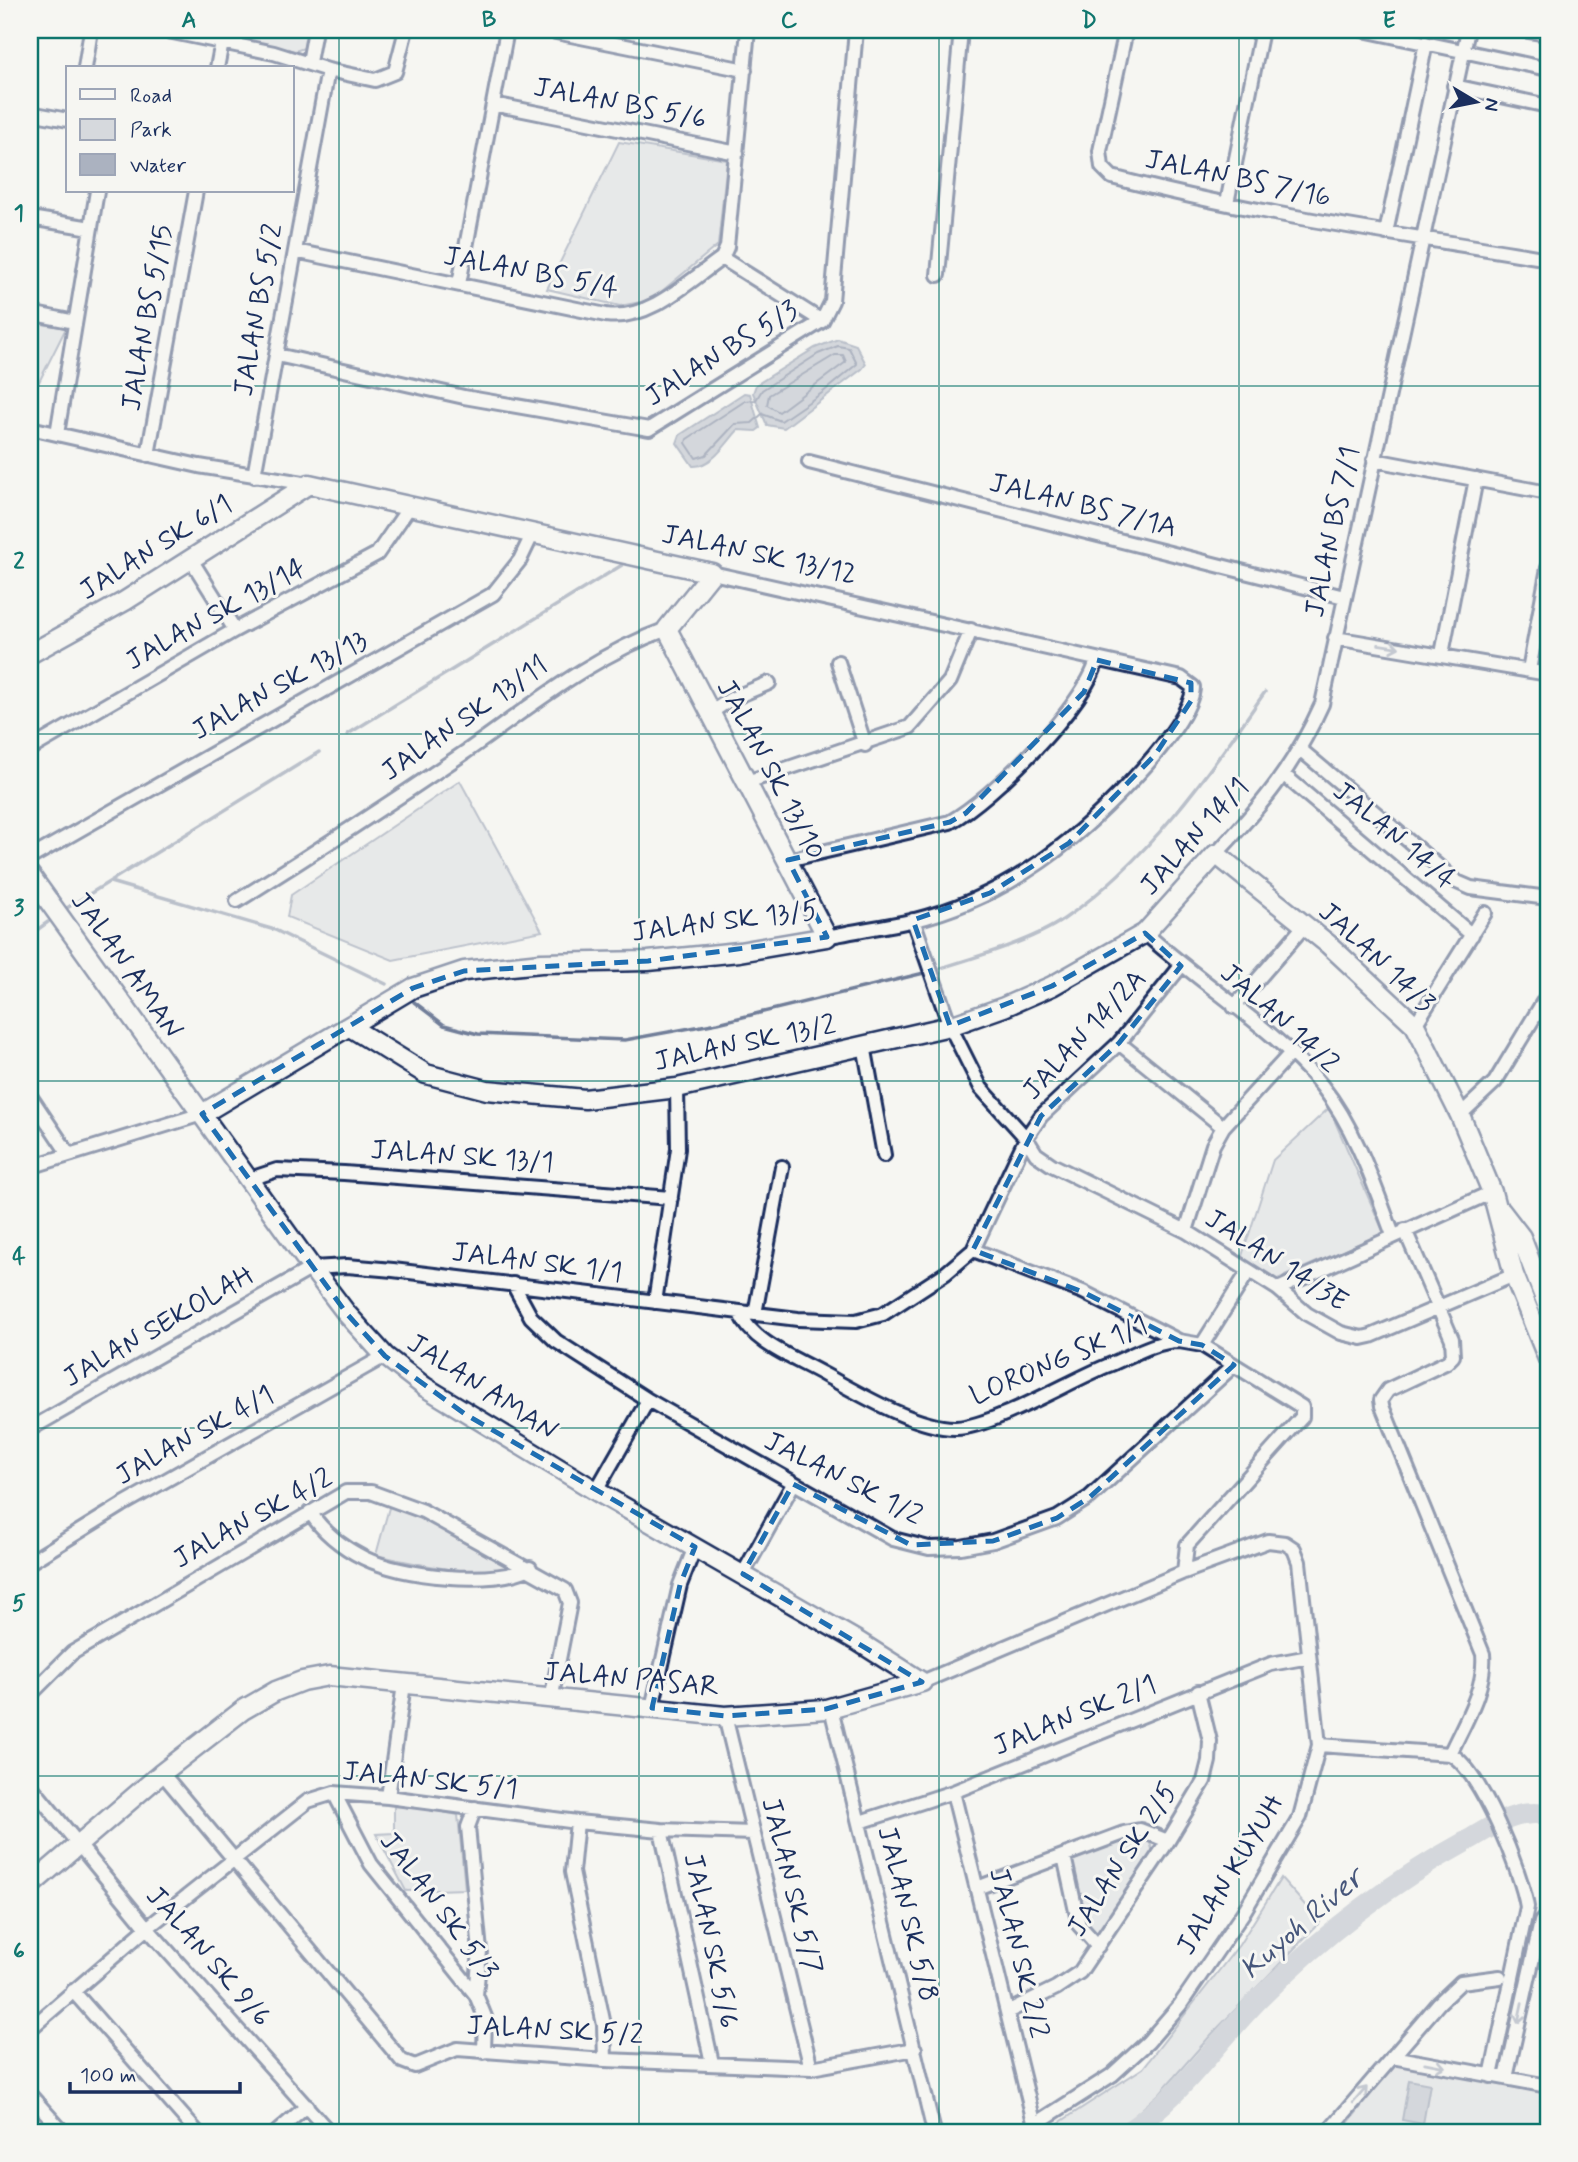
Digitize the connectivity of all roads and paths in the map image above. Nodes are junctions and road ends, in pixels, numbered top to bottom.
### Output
1 (91, 30) edge
2 (163, 30) edge
3 (314, 30) edge
4 (406, 30) edge
5 (507, 30) edge
6 (546, 30) edge
7 (748, 30) edge
8 (856, 30) edge
9 (961, 30) edge
10 (1126, 30) edge
11 (1262, 30) edge
12 (1363, 30) edge
13 (1468, 30) edge
14 (1524, 30) edge
15 (1548, 34) edge
16 (222, 42) junction
17 (1426, 43) junction
18 (1464, 53) junction
19 (309, 62) junction
20 (85, 66) edge
21 (217, 66) edge
22 (1548, 69) edge
23 (745, 70) junction
24 (328, 71) junction
25 (1454, 86) junction
26 (494, 104) junction
27 (1548, 106) edge
28 (30, 113) edge
29 (66, 120) edge
30 (737, 153) junction
31 (97, 192) edge
32 (196, 192) edge
33 (1227, 203) junction
34 (30, 218) edge
35 (91, 228) junction
36 (1386, 233) junction
37 (1422, 238) junction
38 (295, 251) junction
39 (722, 258) junction
40 (1548, 259) edge
41 (938, 275) dead end
42 (459, 284) junction
43 (30, 313) edge
44 (822, 321) junction
45 (75, 322) junction
46 (277, 355) junction
47 (30, 428) edge
48 (57, 434) junction
49 (148, 455) junction
50 (1374, 460) junction
51 (809, 462) dead end
52 (254, 475) junction
53 (1476, 479) junction
54 (309, 484) junction
55 (1548, 493) edge
56 (410, 506) junction
57 (532, 535) junction
58 (190, 558) junction
59 (1548, 568) edge
60 (712, 573) junction
61 (1344, 597) junction
62 (667, 629) junction
63 (235, 630) junction
64 (971, 630) junction
65 (1335, 638) junction
66 (30, 654) edge
67 (1442, 654) junction
68 (1097, 660) junction
69 (838, 662) dead end
70 (1528, 670) junction
71 (1548, 674) edge
72 (769, 683) dead end
73 (1193, 687) joint
74 (710, 713) junction
75 (865, 745) junction
76 (30, 749) edge
77 (1301, 750) junction
78 (1284, 775) junction
79 (747, 782) junction
80 (1216, 854) junction
81 (30, 858) edge
82 (788, 860) junction
83 (30, 875) edge
84 (1548, 898) edge
85 (237, 901) dead end
86 (1485, 913) dead end
87 (913, 920) junction
88 (1305, 925) junction
89 (1145, 933) junction
90 (1472, 935) junction
91 (827, 937) junction
92 (1181, 966) junction
93 (1548, 994) edge
94 (1234, 1007) junction
95 (1415, 1025) junction
96 (950, 1026) junction
97 (350, 1027) junction
98 (1119, 1043) junction
99 (864, 1045) junction
100 (1290, 1054) junction
101 (677, 1088) junction
102 (30, 1096) edge
103 (202, 1114) junction
104 (1460, 1115) junction
105 (1223, 1127) junction
106 (1026, 1138) junction
107 (68, 1153) junction
108 (884, 1155) dead end
109 (30, 1167) edge
110 (782, 1167) dead end
111 (250, 1179) junction
112 (671, 1198) junction
113 (1494, 1199) junction
114 (1186, 1231) junction
115 (1399, 1233) junction
116 (1505, 1242) junction
117 (973, 1250) junction
118 (312, 1268) junction
119 (1248, 1272) junction
120 (1514, 1275) junction
121 (513, 1284) junction
122 (1278, 1289) junction
123 (655, 1302) junction
124 (1548, 1305) edge
125 (1438, 1307) junction
126 (739, 1312) junction
127 (755, 1314) junction
128 (1180, 1340) junction
129 (1202, 1345) junction
130 (385, 1356) junction
131 (1548, 1359) edge
132 (1234, 1365) junction
133 (648, 1400) junction
134 (30, 1429) edge
135 (793, 1484) junction
136 (596, 1491) junction
137 (310, 1512) junction
138 (1268, 1541) joint
139 (695, 1547) junction
140 (30, 1562) edge
141 (530, 1568) junction
142 (1184, 1572) junction
143 (743, 1574) junction
144 (1309, 1657) junction
145 (922, 1682) junction
146 (404, 1684) junction
147 (1198, 1692) junction
148 (30, 1695) edge
149 (551, 1700) junction
150 (652, 1708) junction
151 (831, 1708) junction
152 (725, 1716) junction
153 (1319, 1745) junction
154 (1450, 1754) junction
155 (162, 1773) junction
156 (30, 1785) edge
157 (953, 1792) junction
158 (334, 1793) junction
159 (387, 1797) junction
160 (475, 1808) junction
161 (577, 1822) junction
162 (860, 1822) junction
163 (661, 1830) junction
164 (753, 1833) junction
165 (1168, 1841) junction
166 (79, 1843) junction
167 (1064, 1856) junction
168 (232, 1861) junction
169 (30, 1886) edge
170 (977, 1888) junction
171 (1548, 1914) edge
172 (147, 1928) junction
173 (1098, 1946) junction
174 (1500, 1977) dead end
175 (73, 1991) junction
176 (476, 1995) junction
177 (1007, 2011) junction
178 (30, 2029) edge
179 (915, 2049) junction
180 (484, 2052) junction
181 (1392, 2057) junction
182 (606, 2060) junction
183 (712, 2063) junction
184 (811, 2068) junction
185 (1491, 2076) junction
186 (1506, 2078) junction
187 (1548, 2086) edge
188 (30, 2095) edge
189 (307, 2106) junction
190 (1029, 2129) edge
191 (63, 2132) edge
192 (197, 2132) edge
193 (278, 2132) edge
194 (329, 2132) edge
195 (934, 2132) edge
196 (1328, 2132) edge

1 - 20 street
2 - 16 street
3 - 19 street
4 - 24 street
5 - 26 street
6 - 23 street
7 - 23 street
8 - 44 street, JALAN BS 5/3
9 - 41 street
10 - 33 street, JALAN BS 7/16
11 - 33 street
12 - 17 street
13 - 18 street, JALAN BS 7/1
14 - 15 street
16 - 19 street
16 - 21 street
17 - 18 street
17 - 36 street
18 - 22 street
18 - 25 street, JALAN BS 7/1
19 - 24 street
23 - 30 street
24 - 38 street, JALAN BS 5/2
25 - 27 street
25 - 37 street, JALAN BS 7/1
26 - 30 street, JALAN BS 5/6
26 - 42 street
28 - 29 street
30 - 39 street
31 - 35 street
32 - 49 street, JALAN BS 5/15
33 - 36 street, JALAN BS 7/16
34 - 35 street
35 - 45 street
36 - 37 street, JALAN BS 7/16
37 - 40 street
37 - 50 street, JALAN BS 7/1
38 - 42 street, JALAN BS 5/4
38 - 46 street, JALAN BS 5/2
39 - 42 street, JALAN BS 5/4
39 - 44 street
43 - 45 street
44 - 46 street, JALAN BS 5/3
45 - 48 street
46 - 52 street, JALAN BS 5/2
47 - 48 street
48 - 49 street
49 - 52 street
50 - 53 street
50 - 61 street, JALAN BS 7/1
51 - 61 street, JALAN BS 7/1A
52 - 54 street
53 - 55 street
53 - 67 street
54 - 56 street, JALAN SK 13/12
54 - 58 street, JALAN SK 6/1
56 - 57 street, JALAN SK 13/12
56 - 63 street, JALAN SK 13/14
57 - 60 street, JALAN SK 13/12
57 - 81 street, JALAN SK 13/13
58 - 63 street
58 - 66 street, JALAN SK 6/1
59 - 70 street
60 - 62 street
60 - 64 street, JALAN SK 13/12
61 - 65 street, JALAN BS 7/1
62 - 74 street, JALAN SK 13/10
62 - 85 street, JALAN SK 13/11
63 - 76 street, JALAN SK 13/14
64 - 68 street, JALAN SK 13/12
64 - 75 street
65 -> 67 street
65 - 77 street, JALAN BS 7/1
67 - 70 street
68 - 73 street, JALAN SK 13/12
68 - 82 street
69 - 75 street
70 - 71 street
72 - 74 street
73 - 87 street, JALAN SK 13/5
74 - 79 street, JALAN SK 13/10
75 - 79 street
77 - 78 street, JALAN BS 7/1
77 - 84 street
78 - 80 street, JALAN 14/1
78 - 90 street, JALAN 14/4
79 - 82 street, JALAN SK 13/10
80 - 88 street, JALAN 14/3
80 - 89 street, JALAN 14/1
82 - 91 street, JALAN SK 13/10
83 - 103 street, JALAN AMAN
86 - 90 street
87 - 91 street, JALAN SK 13/5
87 - 96 street, JALAN 14/3E
88 - 94 street
88 - 95 street, JALAN 14/3
89 - 92 street, JALAN 14/2
89 - 96 street, JALAN SK 13/2
90 - 95 street
91 - 97 street, JALAN SK 13/5
92 - 94 street, JALAN 14/2
92 - 98 street, JALAN 14/2A
93 - 104 street
94 - 100 street, JALAN 14/2
95 - 104 street, JALAN 14/3
96 - 99 street, JALAN SK 13/2
96 - 106 street, JALAN 14/3E
97 - 101 street, JALAN SK 13/2
97 - 103 street, JALAN SK 13/5
98 - 105 street
98 - 106 street, JALAN 14/2A
99 - 101 street, JALAN SK 13/2
99 - 108 street
100 - 105 street
100 - 115 street, JALAN 14/2
101 - 112 street
102 - 107 street
103 - 107 street
103 - 111 street, JALAN AMAN
104 - 113 street, JALAN 14/3
105 - 114 street
106 - 114 street, JALAN 14/3E
106 - 117 street, JALAN SK 1/1
107 - 109 street
110 - 127 street
111 - 112 street, JALAN SK 13/1
111 - 118 street, JALAN AMAN
112 - 123 street
113 - 115 street
113 - 116 street, JALAN 14/3
113 - 124 street, JALAN 14/3
114 - 119 street, JALAN 14/3E
115 - 122 street
115 - 125 street, JALAN 14/2
116 - 120 street, JALAN 14/3
116 - 124 street
117 - 127 street, JALAN SK 1/1
117 - 128 street
118 - 121 street, JALAN SK 1/1
118 - 130 street, JALAN AMAN
118 - 134 street, JALAN SEKOLAH
119 - 122 street, JALAN 14/3E
119 - 129 street
120 - 125 street, JALAN 14/3E
120 - 131 street, JALAN 14/3
121 - 123 street, JALAN SK 1/1
121 - 133 street, JALAN SK 1/2
122 - 125 street, JALAN 14/3E
123 - 126 street, JALAN SK 1/1
125 - 154 street, JALAN 14/2
126 - 127 street, JALAN SK 1/1
126 - 128 street, LORONG SK 1/1
128 - 129 street
129 - 132 street
130 - 136 street, JALAN AMAN
130 - 140 street, JALAN SK 4/1
132 - 135 street, JALAN SK 1/2
132 - 142 street
133 - 135 street, JALAN SK 1/2
133 - 136 street
135 - 143 street
136 - 139 street, JALAN AMAN
137 - 141 street
137 - 141 street, JALAN SK 4/2
137 - 148 street, JALAN SK 4/2
138 - 142 street, JALAN PASAR
138 - 144 street, JALAN KUYUH
139 - 143 street, JALAN AMAN
139 - 150 street
141 - 149 street, JALAN SK 4/2
142 - 145 street, JALAN PASAR
143 - 145 street, JALAN AMAN
144 - 147 street, JALAN SK 2/1
144 - 153 street, JALAN KUYUH
145 - 151 street, JALAN PASAR
146 - 149 street, JALAN PASAR
146 - 155 street, JALAN PASAR
146 - 159 street
147 - 157 street, JALAN SK 2/1
147 - 165 street, JALAN SK 2/5
149 - 150 street, JALAN PASAR
150 - 152 street, JALAN PASAR
151 - 152 street, JALAN PASAR
151 - 162 street, JALAN SK 5/8
152 - 164 street, JALAN SK 5/7
153 - 154 street
153 - 190 street, JALAN KUYUH
154 - 185 street
155 - 166 street, JALAN PASAR
155 - 168 street, JALAN SK 5/2
156 - 166 street, JALAN SK 9/6
157 - 162 street, JALAN SK 2/1
157 - 170 street, JALAN SK 2/2
158 - 159 street, JALAN SK 5/1
158 - 168 street, JALAN SK 5/1
158 - 176 street, JALAN SK 5/3
159 - 160 street, JALAN SK 5/1
160 - 161 street, JALAN SK 5/1
160 - 176 street
161 - 163 street, JALAN SK 5/1
161 - 182 street
162 - 179 street, JALAN SK 5/8
163 - 164 street, JALAN SK 5/1
163 - 183 street, JALAN SK 5/6
164 - 184 street, JALAN SK 5/7
165 - 167 street
165 - 173 street, JALAN SK 2/5
166 - 169 street, JALAN PASAR
166 - 172 street, JALAN SK 9/6
167 - 170 street
167 - 173 street
168 - 172 street, JALAN SK 5/1
168 - 180 street, JALAN SK 5/2
170 - 177 street, JALAN SK 2/2
171 -> 186 street
172 - 175 street, JALAN SK 5/1
172 - 189 street, JALAN SK 9/6
173 - 177 street, JALAN SK 2/5
174 - 181 street
175 - 178 street, JALAN SK 5/1
175 - 192 street
176 - 180 street, JALAN SK 5/3
177 - 190 street, JALAN SK 2/2
179 - 184 street, JALAN SK 5/2
179 - 195 street, JALAN SK 5/8
180 - 182 street, JALAN SK 5/2
181 -> 185 street
196 -> 181 street
182 - 183 street, JALAN SK 5/2
183 - 184 street, JALAN SK 5/2
185 - 186 street
186 - 187 street
188 - 191 street
189 - 193 street
189 - 194 street, JALAN SK 9/6

